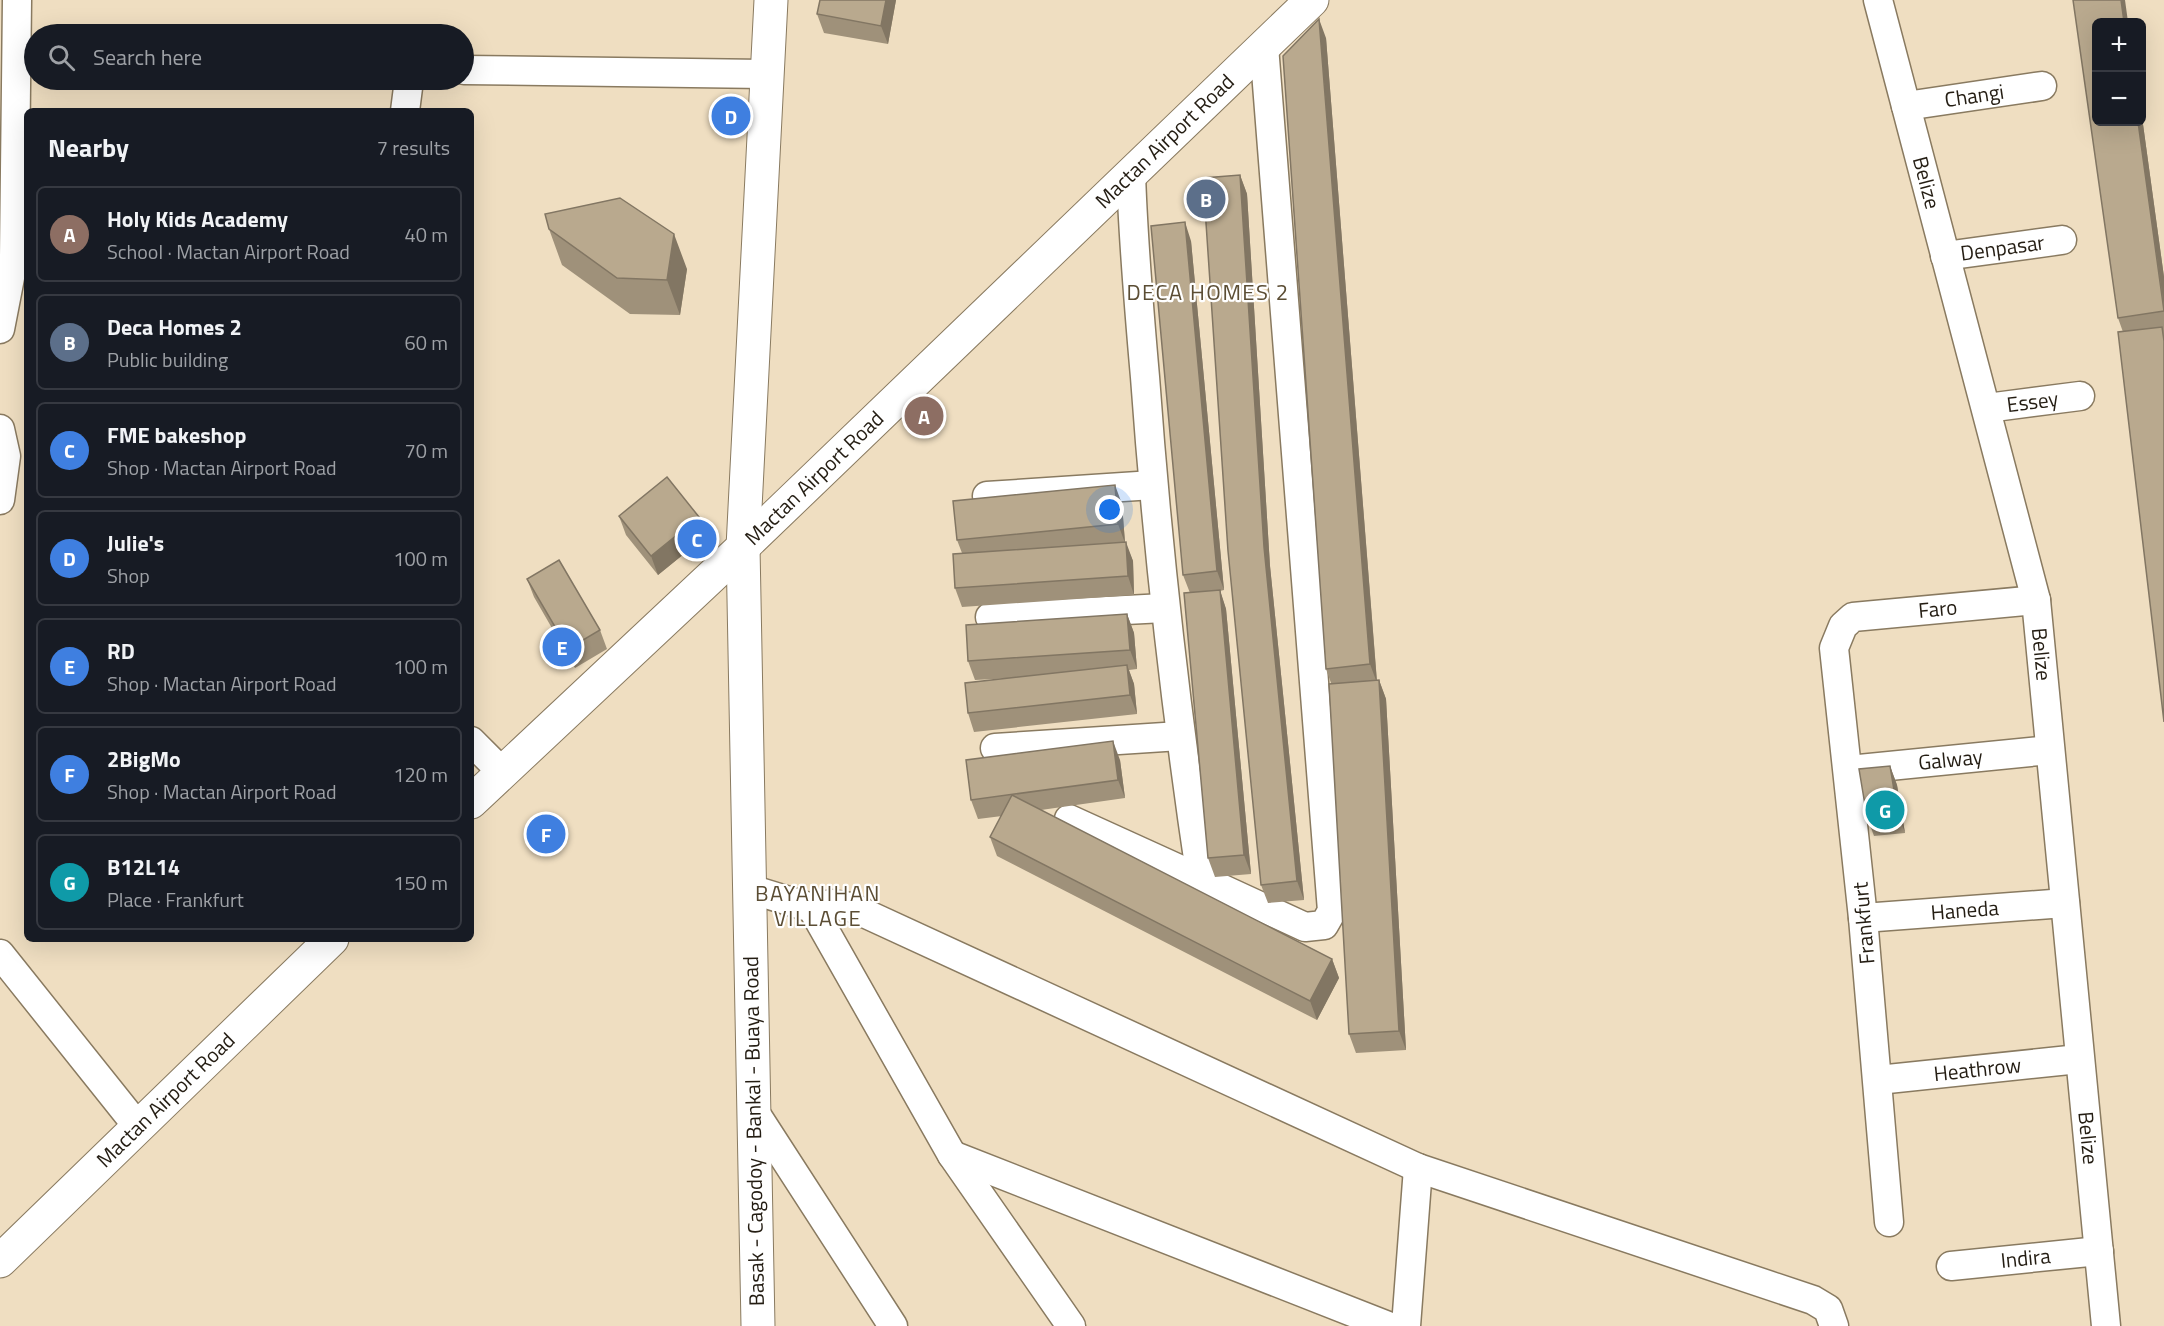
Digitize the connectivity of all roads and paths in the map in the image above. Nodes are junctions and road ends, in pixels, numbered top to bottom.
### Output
1 (17, 0) edge
2 (771, 0) edge
3 (1312, 0) edge
4 (1878, 0) edge
5 (1264, 46) junction
6 (474, 70) edge
7 (768, 74) junction
8 (2042, 86) dead end
9 (408, 90) edge
10 (1906, 106) junction
11 (405, 108) edge
12 (1131, 173) junction
13 (2062, 240) dead end
14 (1945, 256) junction
15 (0, 329) edge
16 (2080, 396) dead end
17 (1987, 408) junction
18 (0, 429) edge
19 (1153, 485) junction
20 (987, 496) edge
21 (0, 500) edge
22 (744, 547) junction
23 (2036, 600) junction
24 (1164, 608) junction
25 (990, 617) dead end
26 (1843, 626) joint
27 (1180, 736) junction
28 (474, 744) edge
29 (995, 748) dead end
30 (2050, 750) junction
31 (1849, 770) junction
32 (502, 772) junction
33 (474, 799) edge
34 (1069, 819) dead end
35 (1201, 879) junction
36 (750, 889) junction
37 (2065, 903) junction
38 (812, 908) junction
39 (1863, 918) junction
40 (329, 942) edge
41 (0, 954) edge
42 (2079, 1059) junction
43 (1878, 1080) junction
44 (754, 1111) junction
45 (138, 1128) junction
46 (952, 1155) junction
47 (1418, 1168) junction
48 (1889, 1222) dead end
49 (2099, 1251) junction
50 (0, 1261) edge
51 (1952, 1266) dead end
52 (758, 1326) edge
53 (893, 1326) edge
54 (1071, 1326) edge
55 (1388, 1326) edge
56 (1406, 1326) edge
57 (1834, 1326) edge
58 (2106, 1326) edge

1 - 15 street
2 - 7 main road, Basak - Cagodoy - Bankal - Buaya Road
3 - 5 main road, Mactan Airport Road
4 - 10 street, Belize
5 - 12 main road, Mactan Airport Road
5 - 35 street
6 - 7 street
7 - 22 main road, Basak - Cagodoy - Bankal - Buaya Road
8 - 10 street, Changi
9 - 11 street
10 - 14 street, Belize
12 - 19 street
12 - 22 main road, Mactan Airport Road
13 - 14 street, Denpasar
14 - 17 street, Belize
16 - 17 street, Essey
17 - 23 street, Belize
18 - 21 street
19 - 20 street
19 - 24 street
22 - 32 main road, Mactan Airport Road
22 - 36 main road, Basak - Cagodoy - Bankal - Buaya Road
23 - 26 street, Faro
23 - 30 street, Belize
24 - 25 street
24 - 27 street
26 - 31 street, Frankfurt
27 - 29 street
27 - 35 street
28 - 32 street
30 - 31 street, Galway
30 - 37 street, Belize
31 - 39 street, Frankfurt
32 - 33 main road, Mactan Airport Road
34 - 35 street
36 - 38 street
36 - 44 main road, Basak - Cagodoy - Bankal - Buaya Road
37 - 39 street, Haneda
37 - 42 street, Belize
38 - 46 street
38 - 47 street
39 - 43 street, Frankfurt
40 - 45 main road, Mactan Airport Road
41 - 45 street
42 - 43 street, Heathrow
42 - 49 street, Belize
43 - 48 street, Frankfurt
44 - 52 main road, Basak - Cagodoy - Bankal - Buaya Road
44 - 53 street
45 - 50 main road, Mactan Airport Road
46 - 54 street
46 - 55 street
47 - 56 street
47 - 57 street
49 - 51 street, Indira
49 - 58 street, Belize

